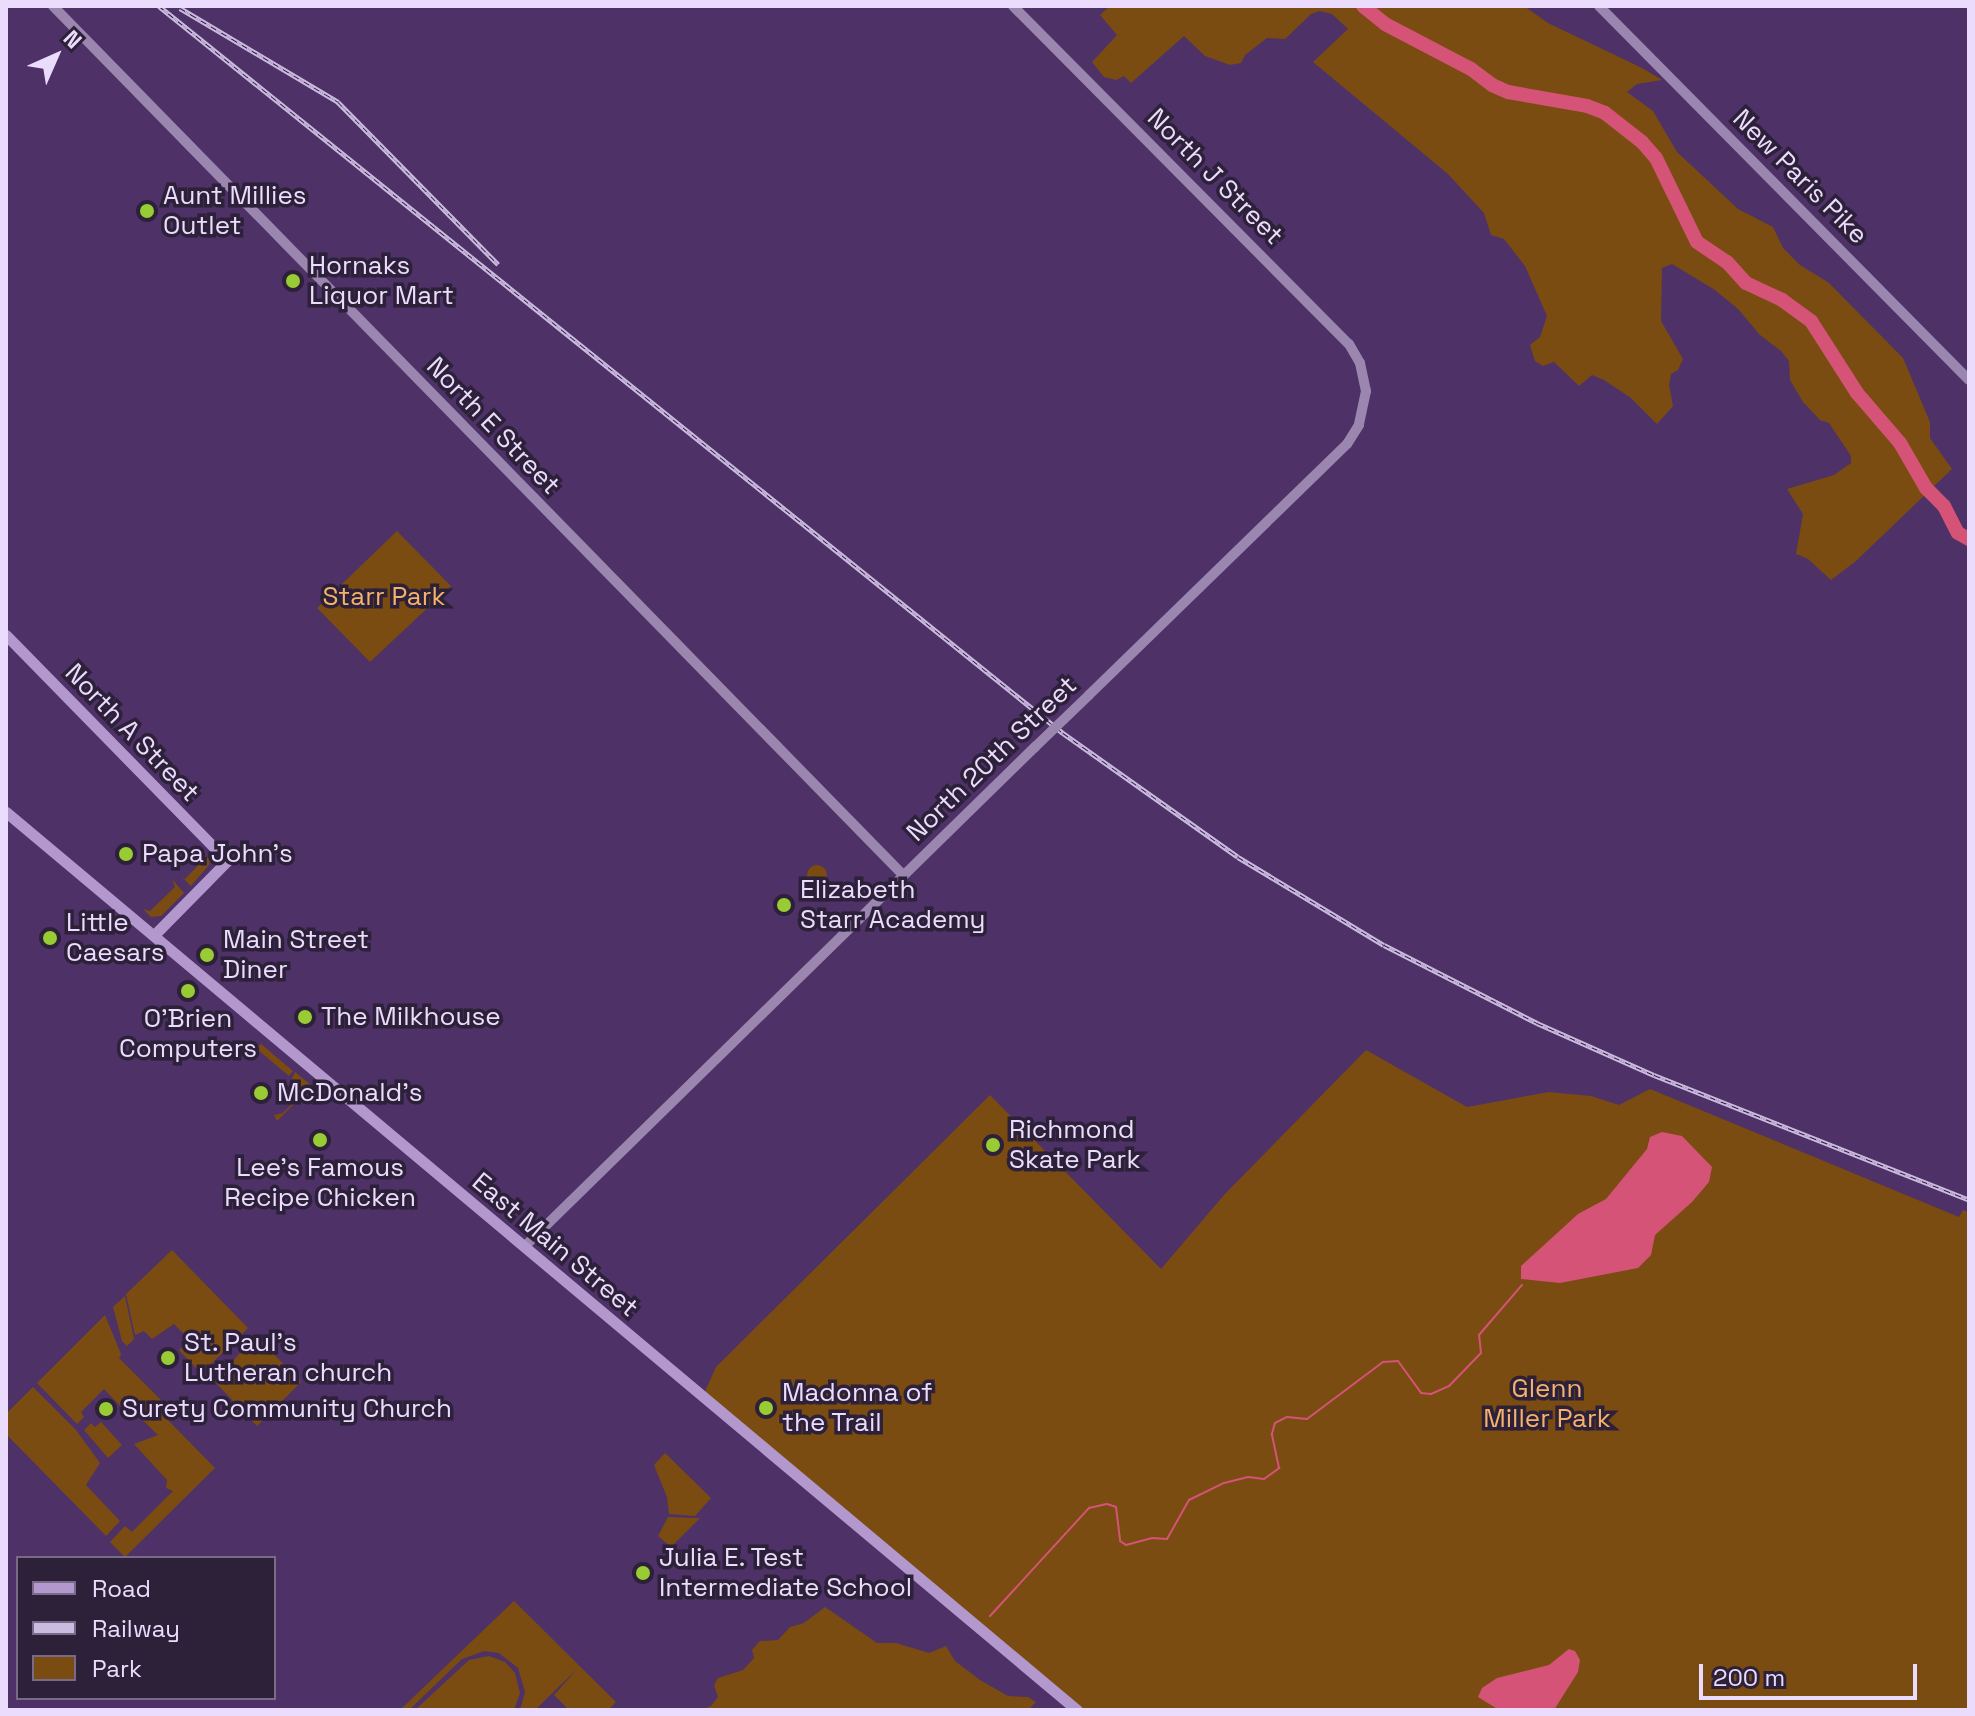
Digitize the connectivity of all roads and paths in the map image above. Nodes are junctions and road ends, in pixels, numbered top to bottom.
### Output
1 (53, 6) edge
2 (1013, 6) edge
3 (1599, 6) edge
4 (1969, 380) edge
5 (1366, 391) joint
6 (6, 635) edge
7 (6, 812) edge
8 (903, 875) junction
9 (154, 935) junction
10 (525, 1246) junction
11 (1077, 1710) edge

1 - 8 street, North E Street
2 - 5 street, North J Street
3 - 4 street, New Paris Pike
5 - 8 street, North 20th Street, bridge
6 - 9 main road, North A Street
7 - 9 main road, East Main Street
8 - 10 street, North 20th Street
9 - 10 main road, East Main Street
10 - 11 main road, East Main Street

